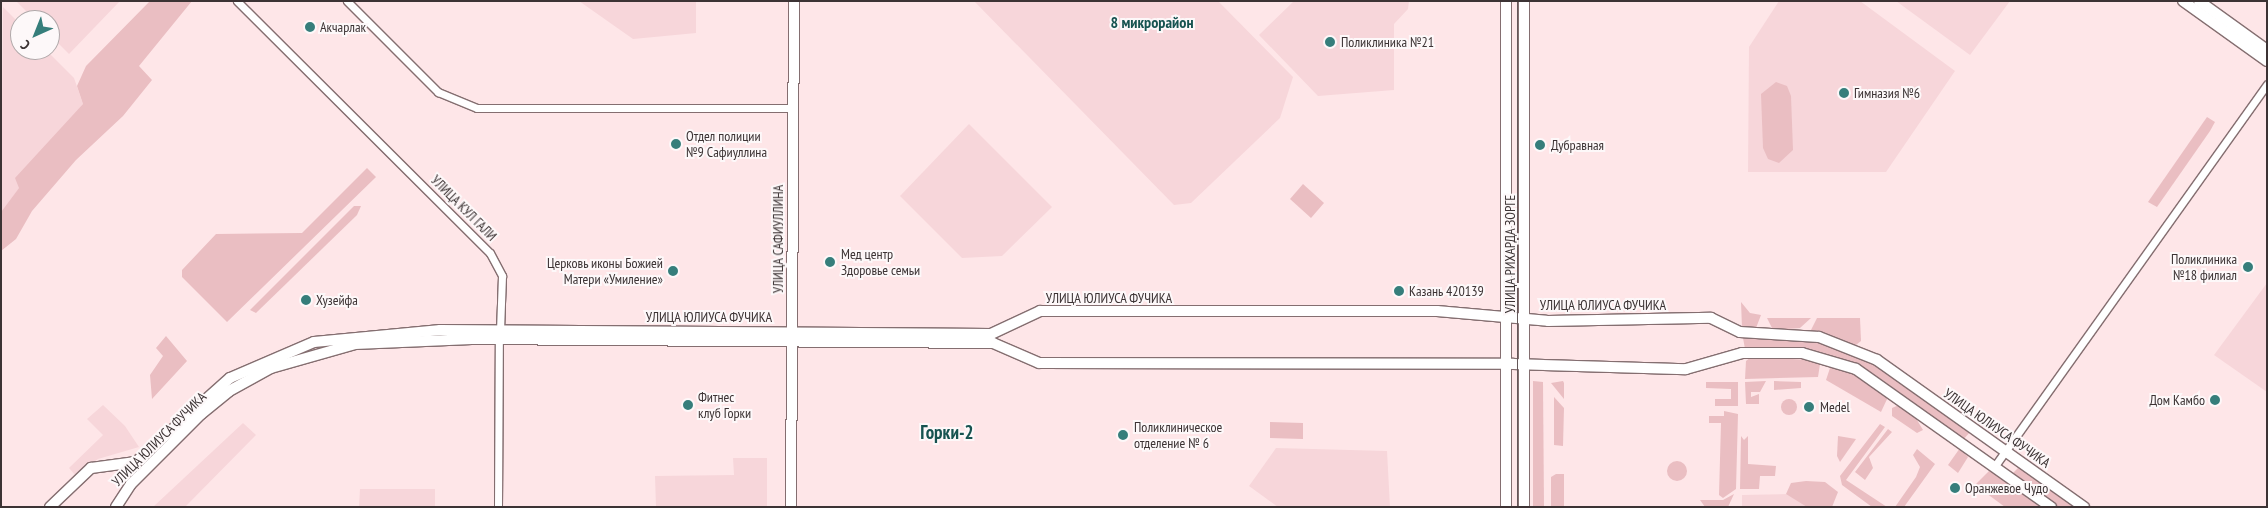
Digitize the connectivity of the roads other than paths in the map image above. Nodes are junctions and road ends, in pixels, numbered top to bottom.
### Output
1 (237, 1) edge
2 (347, 1) edge
3 (794, 1) edge
4 (1506, 1) edge
5 (1524, 1) edge
6 (2184, 1) edge
7 (2199, 1) edge
8 (2267, 50) edge
9 (2267, 61) edge
10 (2267, 84) edge
11 (793, 108) junction
12 (1506, 317) junction
13 (1524, 318) junction
14 (499, 335) junction
15 (791, 336) junction
16 (1506, 364) junction
17 (1525, 364) junction
18 (2006, 451) junction
19 (136, 462) junction
20 (1994, 466) junction
21 (131, 484) junction
22 (50, 507) edge
23 (116, 507) edge
24 (498, 507) edge
25 (791, 507) edge
26 (1506, 507) edge
27 (1524, 507) edge
28 (2050, 507) edge
29 (2084, 507) edge

1 - 14 street, УЛИЦА КУЛ ГАЛИ
2 - 11 street
3 - 11 main road, УЛИЦА САФИУЛЛИНА
4 - 12 main road, УЛИЦА РИХАРДА ЗОРГЕ
5 - 13 main road, УЛИЦА РИХАРДА ЗОРГЕ
6 - 9 main road
7 - 8 main road
10 - 18 street
11 - 15 main road, УЛИЦА САФИУЛЛИНА
12 - 13 main road, УЛИЦА ЮЛИУСА ФУЧИКА
12 - 15 main road, УЛИЦА ЮЛИУСА ФУЧИКА
12 - 16 main road, УЛИЦА РИХАРДА ЗОРГЕ
13 - 17 main road, УЛИЦА РИХАРДА ЗОРГЕ
13 - 18 main road, УЛИЦА ЮЛИУСА ФУЧИКА
14 - 15 main road, УЛИЦА ЮЛИУСА ФУЧИКА
14 - 19 main road, УЛИЦА ЮЛИУСА ФУЧИКА
14 - 21 main road, УЛИЦА ЮЛИУСА ФУЧИКА
14 - 24 street, УЛИЦА КУЛ ГАЛИ
15 - 16 main road, УЛИЦА ЮЛИУСА ФУЧИКА
15 - 25 main road, УЛИЦА САФИУЛЛИНА
16 - 17 main road, УЛИЦА ЮЛИУСА ФУЧИКА
16 - 26 main road, УЛИЦА РИХАРДА ЗОРГЕ
17 - 20 main road, УЛИЦА ЮЛИУСА ФУЧИКА
17 - 27 main road, УЛИЦА РИХАРДА ЗОРГЕ
18 - 20 street
18 - 29 main road, УЛИЦА ЮЛИУСА ФУЧИКА
19 - 21 main road
19 - 22 main road, УЛИЦА ЮЛИУСА ФУЧИКА
20 - 28 main road, УЛИЦА ЮЛИУСА ФУЧИКА
21 - 23 main road, УЛИЦА ЮЛИУСА ФУЧИКА

